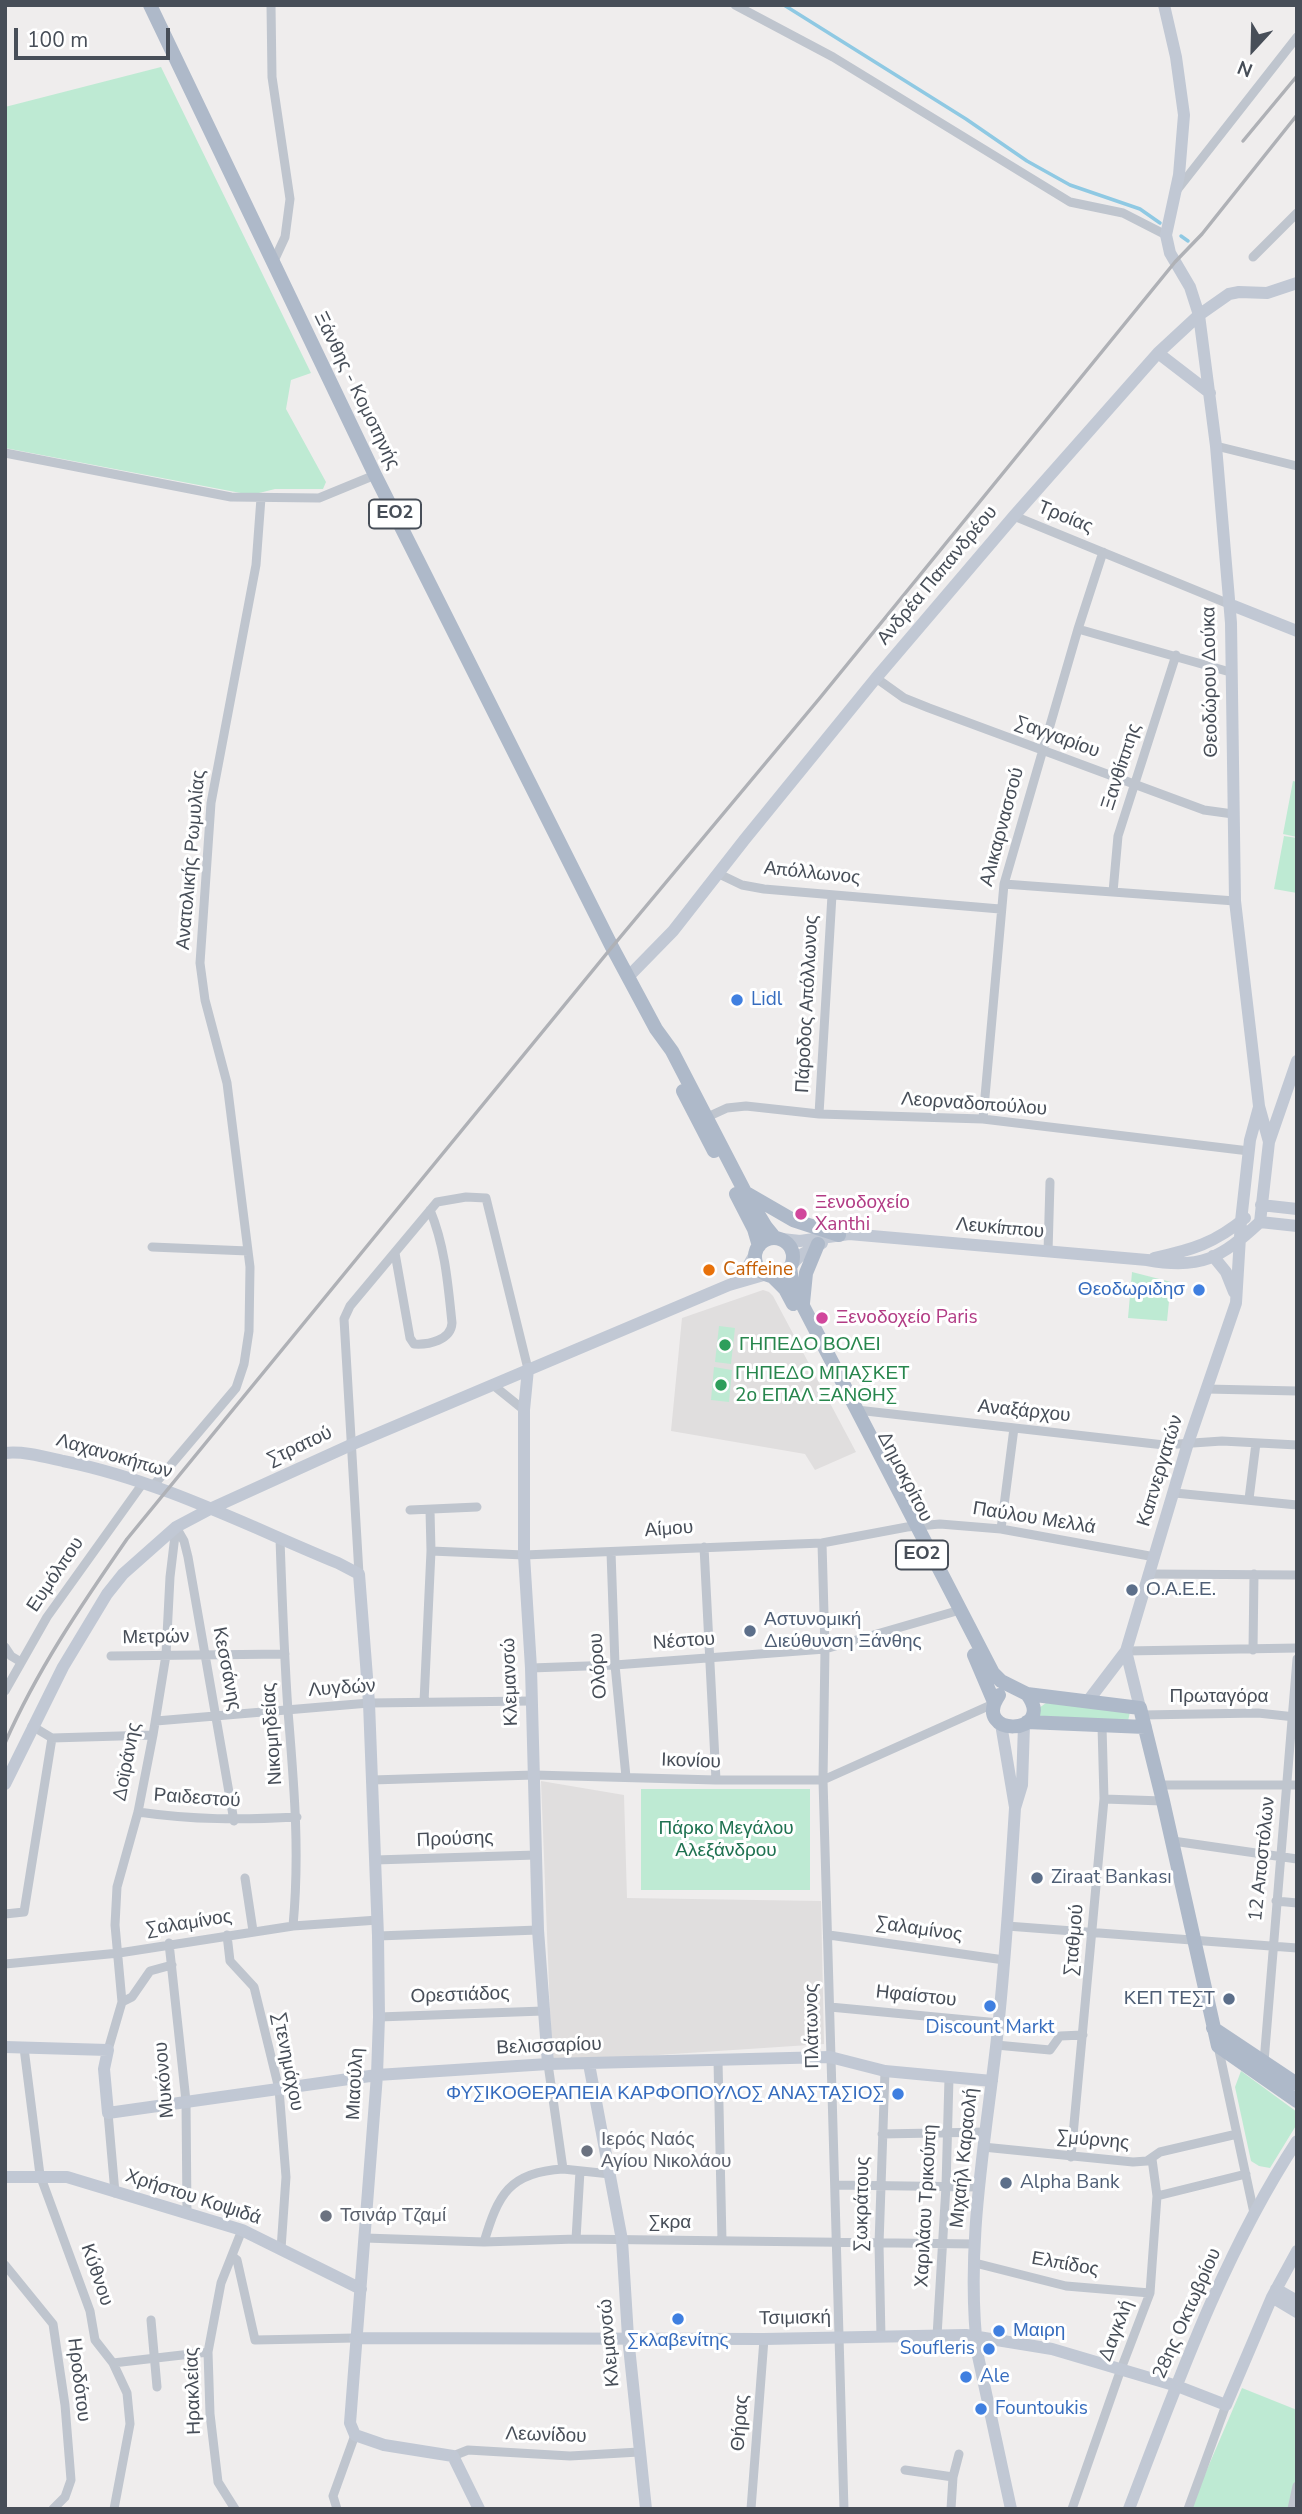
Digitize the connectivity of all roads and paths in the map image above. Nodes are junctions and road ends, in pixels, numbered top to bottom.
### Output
1 (150, 5) edge
2 (271, 5) edge
3 (735, 5) edge
4 (1164, 5) edge
5 (1297, 37) edge
6 (1174, 196) junction
7 (1297, 213) edge
8 (1166, 234) junction
9 (1253, 257) dead end
10 (273, 263) junction
11 (1297, 283) edge
12 (1199, 315) junction
13 (1158, 354) junction
14 (1210, 393) junction
15 (1216, 446) junction
16 (5, 453) edge
17 (1297, 466) edge
18 (375, 475) junction
19 (261, 498) junction
20 (1014, 516) junction
21 (1103, 552) junction
22 (1229, 604) junction
23 (1078, 629) junction
24 (1297, 631) edge
25 (1176, 655) junction
26 (1230, 671) junction
27 (876, 678) junction
28 (1042, 751) junction
29 (1134, 784) junction
30 (1233, 814) junction
31 (717, 873) junction
32 (1004, 884) junction
33 (1113, 892) junction
34 (832, 895) junction
35 (1235, 901) junction
36 (1000, 909) junction
37 (628, 977) junction
38 (1297, 1061) edge
39 (1259, 1106) junction
40 (820, 1114) junction
41 (703, 1119) junction
42 (983, 1119) junction
43 (1269, 1142) junction
44 (1249, 1150) junction
45 (1050, 1182) dead end
46 (745, 1192) junction
47 (1261, 1205) junction
48 (1297, 1209) edge
49 (430, 1210) junction
50 (1241, 1221) junction
51 (1260, 1222) junction
52 (1297, 1226) edge
53 (844, 1235) junction
54 (779, 1239) junction
55 (1241, 1240) junction
56 (818, 1244) junction
57 (152, 1247) dead end
58 (757, 1249) junction
59 (248, 1251) junction
60 (1048, 1252) junction
61 (395, 1253) junction
62 (1213, 1256) junction
63 (1147, 1260) junction
64 (791, 1265) junction
65 (769, 1275) junction
66 (729, 1285) junction
67 (1236, 1303) junction
68 (803, 1304) junction
69 (528, 1370) junction
70 (493, 1385) junction
71 (1206, 1388) junction
72 (1297, 1391) edge
73 (524, 1410) junction
74 (857, 1410) junction
75 (1014, 1428) junction
76 (1188, 1443) junction
77 (1256, 1443) junction
78 (353, 1444) junction
79 (1297, 1445) edge
80 (5, 1453) edge
81 (148, 1485) junction
82 (1175, 1493) junction
83 (1250, 1499) junction
84 (1297, 1505) edge
85 (477, 1507) dead end
86 (210, 1508) junction
87 (410, 1510) dead end
88 (430, 1510) junction
89 (912, 1526) junction
90 (176, 1527) junction
91 (1001, 1529) junction
92 (280, 1539) junction
93 (822, 1543) junction
94 (704, 1547) junction
95 (431, 1551) junction
96 (611, 1552) junction
97 (524, 1555) junction
98 (1155, 1557) junction
99 (359, 1574) junction
100 (1151, 1574) junction
101 (1254, 1574) junction
102 (1297, 1575) edge
103 (956, 1611) junction
104 (5, 1647) edge
105 (1297, 1648) edge
106 (825, 1650) junction
107 (1253, 1650) junction
108 (1126, 1651) junction
109 (285, 1654) junction
110 (166, 1655) junction
111 (205, 1655) junction
112 (111, 1656) dead end
113 (711, 1658) junction
114 (1297, 1659) edge
115 (21, 1662) junction
116 (615, 1665) junction
117 (531, 1668) junction
118 (5, 1691) edge
119 (1021, 1691) junction
120 (531, 1701) junction
121 (1088, 1701) junction
122 (424, 1702) junction
123 (369, 1703) junction
124 (994, 1703) junction
125 (288, 1711) junction
126 (217, 1716) junction
127 (1294, 1716) edge
128 (1142, 1717) junction
129 (156, 1721) junction
130 (1026, 1723) junction
131 (1001, 1724) junction
132 (33, 1726) junction
133 (1102, 1726) junction
134 (153, 1735) junction
135 (52, 1738) junction
136 (534, 1775) junction
137 (626, 1777) junction
138 (372, 1780) junction
139 (716, 1780) junction
140 (823, 1780) junction
141 (5, 1784) edge
142 (1292, 1784) edge
143 (1160, 1785) junction
144 (1104, 1799) junction
145 (1163, 1801) junction
146 (1015, 1808) junction
147 (138, 1812) junction
148 (297, 1817) junction
149 (234, 1821) junction
150 (1173, 1841) junction
151 (536, 1856) junction
152 (1280, 1857) junction
153 (1297, 1859) edge
154 (375, 1860) junction
155 (245, 1878) dead end
156 (1276, 1901) junction
157 (1297, 1903) edge
158 (5, 1914) edge
159 (378, 1920) junction
160 (293, 1926) junction
161 (1007, 1926) junction
162 (538, 1930) junction
163 (253, 1931) junction
164 (1093, 1934) junction
165 (227, 1935) junction
166 (829, 1935) junction
167 (379, 1936) junction
168 (1193, 1941) junction
169 (169, 1944) junction
170 (1272, 1947) junction
171 (1297, 1948) edge
172 (119, 1953) junction
173 (1004, 1960) junction
174 (5, 1964) edge
175 (172, 1965) junction
176 (122, 2002) junction
177 (830, 2007) junction
178 (543, 2011) junction
179 (379, 2017) junction
180 (999, 2023) junction
181 (1213, 2028) junction
182 (1083, 2035) junction
183 (996, 2045) junction
184 (1218, 2046) junction
185 (5, 2047) edge
186 (24, 2048) junction
187 (108, 2050) junction
188 (830, 2057) junction
189 (718, 2061) junction
190 (1264, 2062) junction
191 (548, 2064) junction
192 (589, 2064) junction
193 (885, 2071) junction
194 (377, 2075) junction
195 (949, 2078) junction
196 (992, 2081) junction
197 (1297, 2084) edge
198 (279, 2089) junction
199 (186, 2101) junction
200 (1297, 2101) edge
201 (108, 2113) junction
202 (948, 2132) junction
203 (986, 2132) junction
204 (882, 2134) junction
205 (1237, 2134) junction
206 (1297, 2141) edge
207 (983, 2147) junction
208 (1071, 2157) junction
209 (1152, 2159) junction
210 (563, 2169) junction
211 (580, 2171) junction
212 (611, 2174) junction
213 (1246, 2174) junction
214 (40, 2175) junction
215 (5, 2177) edge
216 (835, 2185) junction
217 (880, 2186) junction
218 (946, 2186) junction
219 (978, 2187) junction
220 (115, 2193) junction
221 (1157, 2196) junction
222 (1254, 2213) junction
223 (187, 2214) junction
224 (243, 2230) junction
225 (365, 2238) junction
226 (576, 2239) junction
227 (622, 2240) junction
228 (722, 2241) junction
229 (484, 2242) junction
230 (835, 2244) junction
231 (879, 2244) junction
232 (943, 2244) junction
233 (975, 2244) junction
234 (281, 2249) junction
235 (1297, 2252) edge
236 (232, 2256) junction
237 (975, 2263) junction
238 (5, 2265) edge
239 (361, 2289) junction
240 (1150, 2293) junction
241 (1274, 2293) junction
242 (1297, 2301) edge
243 (1297, 2312) edge
244 (151, 2320) dead end
245 (937, 2336) junction
246 (975, 2336) junction
247 (628, 2337) junction
248 (839, 2337) junction
249 (881, 2337) junction
250 (355, 2338) junction
251 (764, 2339) junction
252 (208, 2352) junction
253 (155, 2358) junction
254 (113, 2363) junction
255 (1121, 2369) junction
256 (1177, 2386) junction
257 (157, 2387) dead end
258 (1226, 2405) junction
259 (355, 2435) junction
260 (639, 2452) junction
261 (959, 2454) dead end
262 (453, 2456) junction
263 (905, 2470) dead end
264 (953, 2477) junction
265 (1297, 2486) edge
266 (1294, 2508) edge
267 (53, 2509) edge
268 (114, 2509) edge
269 (235, 2509) edge
270 (337, 2509) edge
271 (479, 2509) edge
272 (646, 2509) edge
273 (751, 2509) edge
274 (845, 2509) edge
275 (951, 2509) edge
276 (1012, 2509) edge
277 (1072, 2509) edge
278 (1129, 2509) edge
279 (1188, 2509) edge

1 - 10 main road, Ξάνθης - Κομοτηνής / ΕΟ2
2 - 10 street
3 - 8 street
4 - 6 street
5 - 6 street
6 - 8 street
7 - 9 street
8 - 12 street, Θεοδώρου Δούκα
10 - 18 main road, Ξάνθης - Κομοτηνής / ΕΟ2
11 - 12 street, Ανδρέα Παπανδρέου
12 - 13 street, Ανδρέα Παπανδρέου
12 - 14 street, Θεοδώρου Δούκα
13 - 14 street
13 - 20 street, Ανδρέα Παπανδρέου
14 - 15 street, Θεοδώρου Δούκα
15 - 17 street
15 - 22 street, Θεοδώρου Δούκα
16 - 19 street
18 - 19 street
18 - 37 main road, Ξάνθης - Κομοτηνής / ΕΟ2
19 - 59 street, Ανατολικής Ρωμυλίας
20 - 21 street, Τροίας
20 - 27 street, Ανδρέα Παπανδρέου
21 - 22 street, Τροίας
21 - 23 street, Αλικαρνασσού
22 - 24 street
22 - 26 street, Θεοδώρου Δούκα
23 - 25 street
23 - 28 street, Αλικαρνασσού
25 - 26 street
25 - 29 street, Ξανθίππης
26 - 30 street, Θεοδώρου Δούκα
27 - 28 street, Σαγγαρίου
27 - 31 street, Ανδρέα Παπανδρέου
28 - 29 street, Σαγγαρίου
28 - 32 street, Αλικαρνασσού
29 - 30 street, Σαγγαρίου
29 - 33 street, Ξανθίππης
30 - 35 street, Θεοδώρου Δούκα
31 - 34 street, Απόλλωνος
31 - 37 street
32 - 33 street
32 - 36 street, Αλικαρνασσού
33 - 35 street
34 - 36 street, Απόλλωνος
34 - 40 street, Πάροδος Απόλλωνος
35 - 39 street, Θεοδώρου Δούκα
36 - 42 street, Αλικαρνασσού
37 - 41 main road, ΕΟ2
38 - 43 street
39 - 43 street, Θεοδώρου Δούκα
39 - 44 street, Θεοδώρου Δούκα
40 - 41 street, Λεορναδοπούλου
40 - 42 street, Λεορναδοπούλου
41 - 46 main road, ΕΟ2
41 - 58 main road, ΕΟ2
42 - 44 street, Λεορναδοπούλου
43 - 47 street, Θεοδώρου Δούκα
44 - 50 street, Θεοδώρου Δούκα
45 - 60 street
46 - 53 main road
46 - 54 main road, ΕΟ2
47 - 48 street
47 - 50 street, Λευκίππου
47 - 51 street, Θεοδώρου Δούκα
49 - 61 street
49 - 61 street
49 - 69 street, Κλεμανσώ
50 - 55 street, Καπνεργατών
50 - 63 street, Λευκίππου
51 - 52 street
51 - 55 street, Λευκίππου
53 - 54 street, Λευκίππου
53 - 56 street, Λευκίππου
53 - 60 street, Λευκίππου
54 - 58 main road
54 - 64 main road, ΕΟ2
55 - 62 street, Λευκίππου
55 - 67 street, Καπνεργατών
56 - 64 street, Λευκίππου
56 - 68 main road
57 - 59 street
58 - 65 main road, ΕΟ2
58 - 66 street, Στρατού
59 - 81 street, Ανατολικής Ρωμυλίας
60 - 63 street, Λευκίππου
61 - 78 street
62 - 63 street, Λευκίππου
62 - 67 street
64 - 65 main road
64 - 68 main road, Δημοκρίτου / ΕΟ2
65 - 66 street, Στρατού
65 - 89 main road, Δημοκρίτου / ΕΟ2
66 - 69 street, Στρατού
67 - 71 street, Καπνεργατών
68 - 74 main road, Δημοκρίτου / ΕΟ2
69 - 70 street, Στρατού
69 - 73 street, Κλεμανσώ
70 - 73 street
70 - 78 street, Στρατού
71 - 72 street
71 - 76 street, Καπνεργατών
73 - 97 street, Κλεμανσώ
74 - 75 street, Αναξάρχου
74 - 89 main road, Δημοκρίτου / ΕΟ2
75 - 76 street, Αναξάρχου
75 - 91 street
76 - 77 street, Αναξάρχου
76 - 82 street, Καπνεργατών
77 - 79 street, Αναξάρχου
77 - 83 street
78 - 86 street, Στρατού
78 - 99 street
80 - 81 street, Λαχανοκήπων
81 - 86 street, Λαχανοκήπων
81 - 115 street, Ευμόλπου
82 - 83 street
82 - 98 street, Καπνεργατών
83 - 84 street
85 - 88 street
86 - 90 street, Στρατού
86 - 92 street
87 - 88 street
88 - 95 street
89 - 91 street, Παύλου Μελλά
89 - 93 street, Αίμου
89 - 103 main road, Δημοκρίτου / ΕΟ2
90 - 110 street, Δοϊράνης
90 - 111 street, Κεσσάνης
90 - 132 street, Στρατού
91 - 98 street, Παύλου Μελλά
92 - 99 street
92 - 109 street, Νικομηδείας
93 - 94 street, Αίμου
93 - 106 street, Πλάτωνος
94 - 96 street, Αίμου
94 - 113 street
95 - 97 street, Αίμου
95 - 122 street
96 - 97 street, Αίμου
96 - 116 street, Ολόρου
97 - 117 street, Κλεμανσώ
98 - 100 street, Καπνεργατών
99 - 123 street, Μιαούλη
100 - 101 street
100 - 108 street, Καπνεργατών
101 - 102 street
101 - 107 street
103 - 106 street, Νέστου
103 - 119 main road, Δημοκρίτου / ΕΟ2
103 - 124 main road, Δημοκρίτου / ΕΟ2
104 - 115 street
105 - 107 street
106 - 113 street, Νέστου
106 - 140 street, Πλάτωνος
107 - 108 street
108 - 121 street
108 - 128 street
109 - 111 street, Μετρών
109 - 125 street, Νικομηδείας
110 - 111 street, Μετρών
110 - 112 street, Μετρών
110 - 129 street, Δοϊράνης
111 - 126 street, Κεσσάνης
113 - 116 street, Νέστου
113 - 139 street
114 - 127 street, 12 Αποστόλων
115 - 118 street, Ευμόλπου
116 - 117 street, Νέστου
116 - 137 street, Ολόρου
117 - 120 street, Κλεμανσώ
119 - 121 main road
119 - 124 main road
119 - 130 main road
120 - 122 street, Λυγδών
120 - 136 street, Κλεμανσώ
121 - 128 main road
122 - 123 street, Λυγδών
123 - 125 street, Λυγδών
123 - 138 street, Μιαούλη
124 - 131 main road, ΕΟ2
124 - 140 street, Ικονίου
125 - 126 street, Λυγδών
125 - 148 street, Νικομηδείας
126 - 129 street, Λυγδών
126 - 149 street, Κεσσάνης
127 - 128 street, Πρωταγόρα
127 - 142 street, 12 Αποστόλων
128 - 133 main road
128 - 143 main road
129 - 134 street, Δοϊράνης
130 - 131 main road
130 - 133 main road
130 - 146 street, Μιχαήλ Καραολή
131 - 146 street, Μιχαήλ Καραολή
132 - 135 street
132 - 141 street, Στρατού
133 - 144 street, Σταθμού
134 - 135 street
134 - 147 street, Δοϊράνης
135 - 158 street
136 - 137 street, Ικονίου
136 - 138 street, Ικονίου
136 - 151 street, Κλεμανσώ
137 - 139 street, Ικονίου
138 - 154 street, Μιαούλη
139 - 140 street, Ικονίου
140 - 166 street, Πλάτωνος
142 - 143 street
142 - 152 street, 12 Αποστόλων
143 - 145 main road
144 - 145 street
144 - 164 street, Σταθμού
145 - 150 main road
146 - 161 street, Μιχαήλ Καραολή
147 - 149 street, Ραιδεστού
147 - 172 street, Δοϊράνης
148 - 149 street, Ραιδεστού
148 - 160 street, Νικομηδείας
150 - 152 street
150 - 168 main road
151 - 154 street, Προύσης
151 - 162 street, Κλεμανσώ
152 - 153 street
152 - 156 street, 12 Αποστόλων
154 - 159 street, Μιαούλη
155 - 163 street
156 - 157 street
156 - 170 street, 12 Αποστόλων
159 - 160 street, Σαλαμίνος
159 - 167 street, Μιαούλη
160 - 163 street, Σαλαμίνος
161 - 164 street
161 - 173 street, Μιχαήλ Καραολή
162 - 167 street
162 - 178 street, Κλεμανσώ
163 - 165 street, Σαλαμίνος
164 - 168 street
164 - 182 street, Σταθμού
165 - 169 street, Σαλαμίνος
165 - 198 street, Στενημάχου
166 - 173 street, Σαλαμίνος
166 - 177 street, Πλάτωνος
167 - 179 street, Μιαούλη
168 - 170 street
168 - 181 main road
169 - 172 street, Σαλαμίνος
169 - 175 street, Μυκόνου
170 - 171 street
170 - 190 street, 12 Αποστόλων
172 - 174 street, Σαλαμίνος
172 - 176 street, Δοϊράνης
173 - 180 street, Μιχαήλ Καραολή
175 - 176 street, Δοϊράνης
175 - 199 street, Μυκόνου
176 - 187 street, Δοϊράνης
177 - 180 street, Ηφαίστου
177 - 188 street, Πλάτωνος
178 - 179 street, Ορεστιάδος
178 - 191 street, Κλεμανσώ
179 - 194 street, Μιαούλη
180 - 183 street, Μιχαήλ Καραολή
181 - 184 main road
181 - 190 main road
182 - 183 street
182 - 208 street, Σταθμού
183 - 196 street, Μιχαήλ Καραολή
184 - 200 main road
184 - 205 street
185 - 186 street
186 - 187 street
186 - 214 street, Κύθνου
187 - 201 street, Δοϊράνης
188 - 189 street, Βελισσαρίου
188 - 193 street, Βελισσαρίου
188 - 216 street, Πλάτωνος
189 - 192 street, Βελισσαρίου
189 - 228 street
190 - 197 main road
191 - 192 street, Βελισσαρίου
191 - 194 street, Βελισσαρίου
191 - 210 street, Κλεμανσώ
192 - 212 street, Κλεμανσώ
193 - 195 street, Βελισσαρίου
193 - 204 street, Σωκράτους
194 - 198 street, Βελισσαρίου
194 - 225 street, Μιαούλη
195 - 196 street, Βελισσαρίου
195 - 202 street, Χαριλάου Τρικούπη
196 - 203 street, Μιχαήλ Καραολή
198 - 199 street, Βελισσαρίου
198 - 234 street, Στενημάχου
199 - 201 street, Βελισσαρίου
199 - 223 street, Μυκόνου
201 - 220 street, Δοϊράνης
202 - 203 street
202 - 204 street
202 - 218 street, Χαριλάου Τρικούπη
203 - 207 street, Μιχαήλ Καραολή
204 - 217 street, Σωκράτους
205 - 209 street, Σμύρνης
205 - 213 street
206 - 222 street, 28ης Οκτωβρίου
207 - 208 street, Σμύρνης
207 - 219 street, Μιχαήλ Καραολή
208 - 209 street, Σμύρνης
209 - 221 street, Δαγκλή
210 - 211 street
210 - 229 street
211 - 212 street
211 - 226 street
212 - 227 street, Κλεμανσώ
213 - 221 street
213 - 222 street
214 - 215 street, Χρήστου Κοψιδά
214 - 220 street, Χρήστου Κοψιδά
214 - 254 street, Κύθνου
216 - 217 street
216 - 230 street, Πλάτωνος
217 - 218 street
217 - 231 street, Σωκράτους
218 - 219 street
218 - 232 street, Χαριλάου Τρικούπη
219 - 233 street, Μιχαήλ Καραολή
220 - 223 street, Χρήστου Κοψιδά
221 - 240 street, Δαγκλή
222 - 256 street, 28ης Οκτωβρίου
223 - 224 street, Χρήστου Κοψιδά
224 - 234 street, Χρήστου Κοψιδά
224 - 236 street, Ηρακλείας
225 - 229 street, Σκρα
225 - 239 street, Μιαούλη
226 - 227 street, Σκρα
226 - 229 street, Σκρα
227 - 228 street, Σκρα
227 - 247 street, Κλεμανσώ
228 - 230 street, Σκρα
230 - 231 street, Σκρα
230 - 248 street, Πλάτωνος
231 - 232 street, Σκρα
231 - 249 street, Σωκράτους
232 - 233 street, Σκρα
232 - 245 street, Χαριλάου Τρικούπη
233 - 237 street, Μιχαήλ Καραολή
234 - 239 street, Χρήστου Κοψιδά
235 - 241 street
236 - 250 street
236 - 252 street, Ηρακλείας
237 - 240 street, Ελπίδος
237 - 246 street, Μιχαήλ Καραολή
238 - 267 street, Ηροδότου
239 - 250 street, Μιαούλη
240 - 255 street, Δαγκλή
241 - 242 street
241 - 243 street
241 - 258 street
244 - 253 street
245 - 246 street, Τσιμισκή
245 - 249 street, Τσιμισκή
246 - 255 street, Τσιμισκή
246 - 276 street, Μιχαήλ Καραολή
247 - 250 street, Τσιμισκή
247 - 251 street, Τσιμισκή
247 - 260 street, Κλεμανσώ
248 - 249 street, Τσιμισκή
248 - 251 street, Τσιμισκή
248 - 274 street, Πλάτωνος
250 - 259 street, Μιαούλη
251 - 273 street, Θήρας
252 - 253 street
252 - 269 street, Ηρακλείας
253 - 254 street
253 - 257 street
254 - 268 street, Κύθνου
255 - 256 street, Τσιμισκή
255 - 277 street, Δαγκλή
256 - 258 street, Τσιμισκή
256 - 278 street, 28ης Οκτωβρίου
258 - 279 street
259 - 262 street
259 - 270 street
260 - 262 street, Λεωνίδου
260 - 272 street, Κλεμανσώ
261 - 264 street
262 - 271 street
263 - 264 street
264 - 275 street
265 - 266 street

